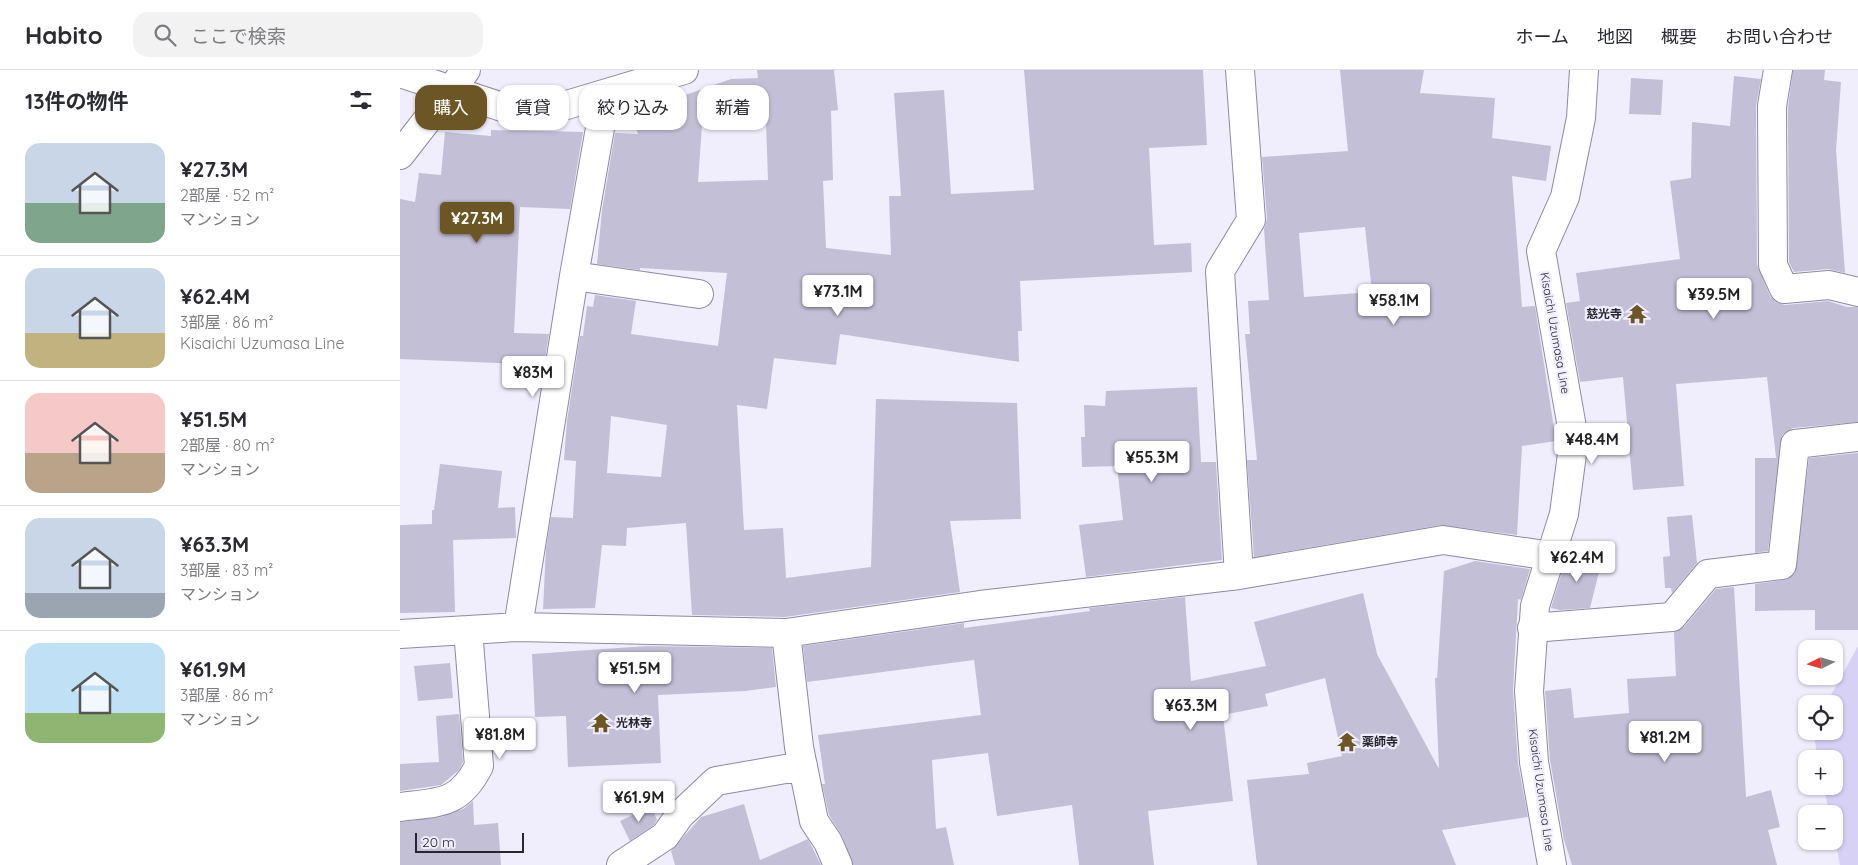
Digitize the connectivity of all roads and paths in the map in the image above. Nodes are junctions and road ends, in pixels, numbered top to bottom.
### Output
1 (684, 70) edge
2 (1240, 70) edge
3 (1584, 70) edge
4 (1778, 70) edge
5 (400, 73) edge
6 (458, 80) edge
7 (635, 85) edge
8 (579, 102) edge
9 (600, 130) edge
10 (400, 155) edge
11 (574, 276) junction
12 (1858, 292) edge
13 (699, 294) dead end
14 (1858, 437) edge
15 (1551, 556) junction
16 (1239, 575) junction
17 (518, 627) junction
18 (1532, 628) junction
19 (468, 630) junction
20 (786, 633) junction
21 (400, 634) edge
22 (803, 766) junction
23 (400, 807) edge
24 (621, 865) edge
25 (838, 865) edge
26 (1552, 865) edge

1 - 7 street
2 - 16 street
3 - 15 street, Kisaichi Uzumasa Line
4 - 12 street
5 - 6 street
6 - 8 street
6 - 10 street
9 - 11 street
11 - 13 street
11 - 17 street
14 - 18 street
15 - 16 street
15 - 18 street, Kisaichi Uzumasa Line
16 - 20 street
17 - 19 street
17 - 20 street
18 - 26 street, Kisaichi Uzumasa Line
19 - 21 street
19 - 23 street
20 - 22 street
22 - 24 street
22 - 25 street

